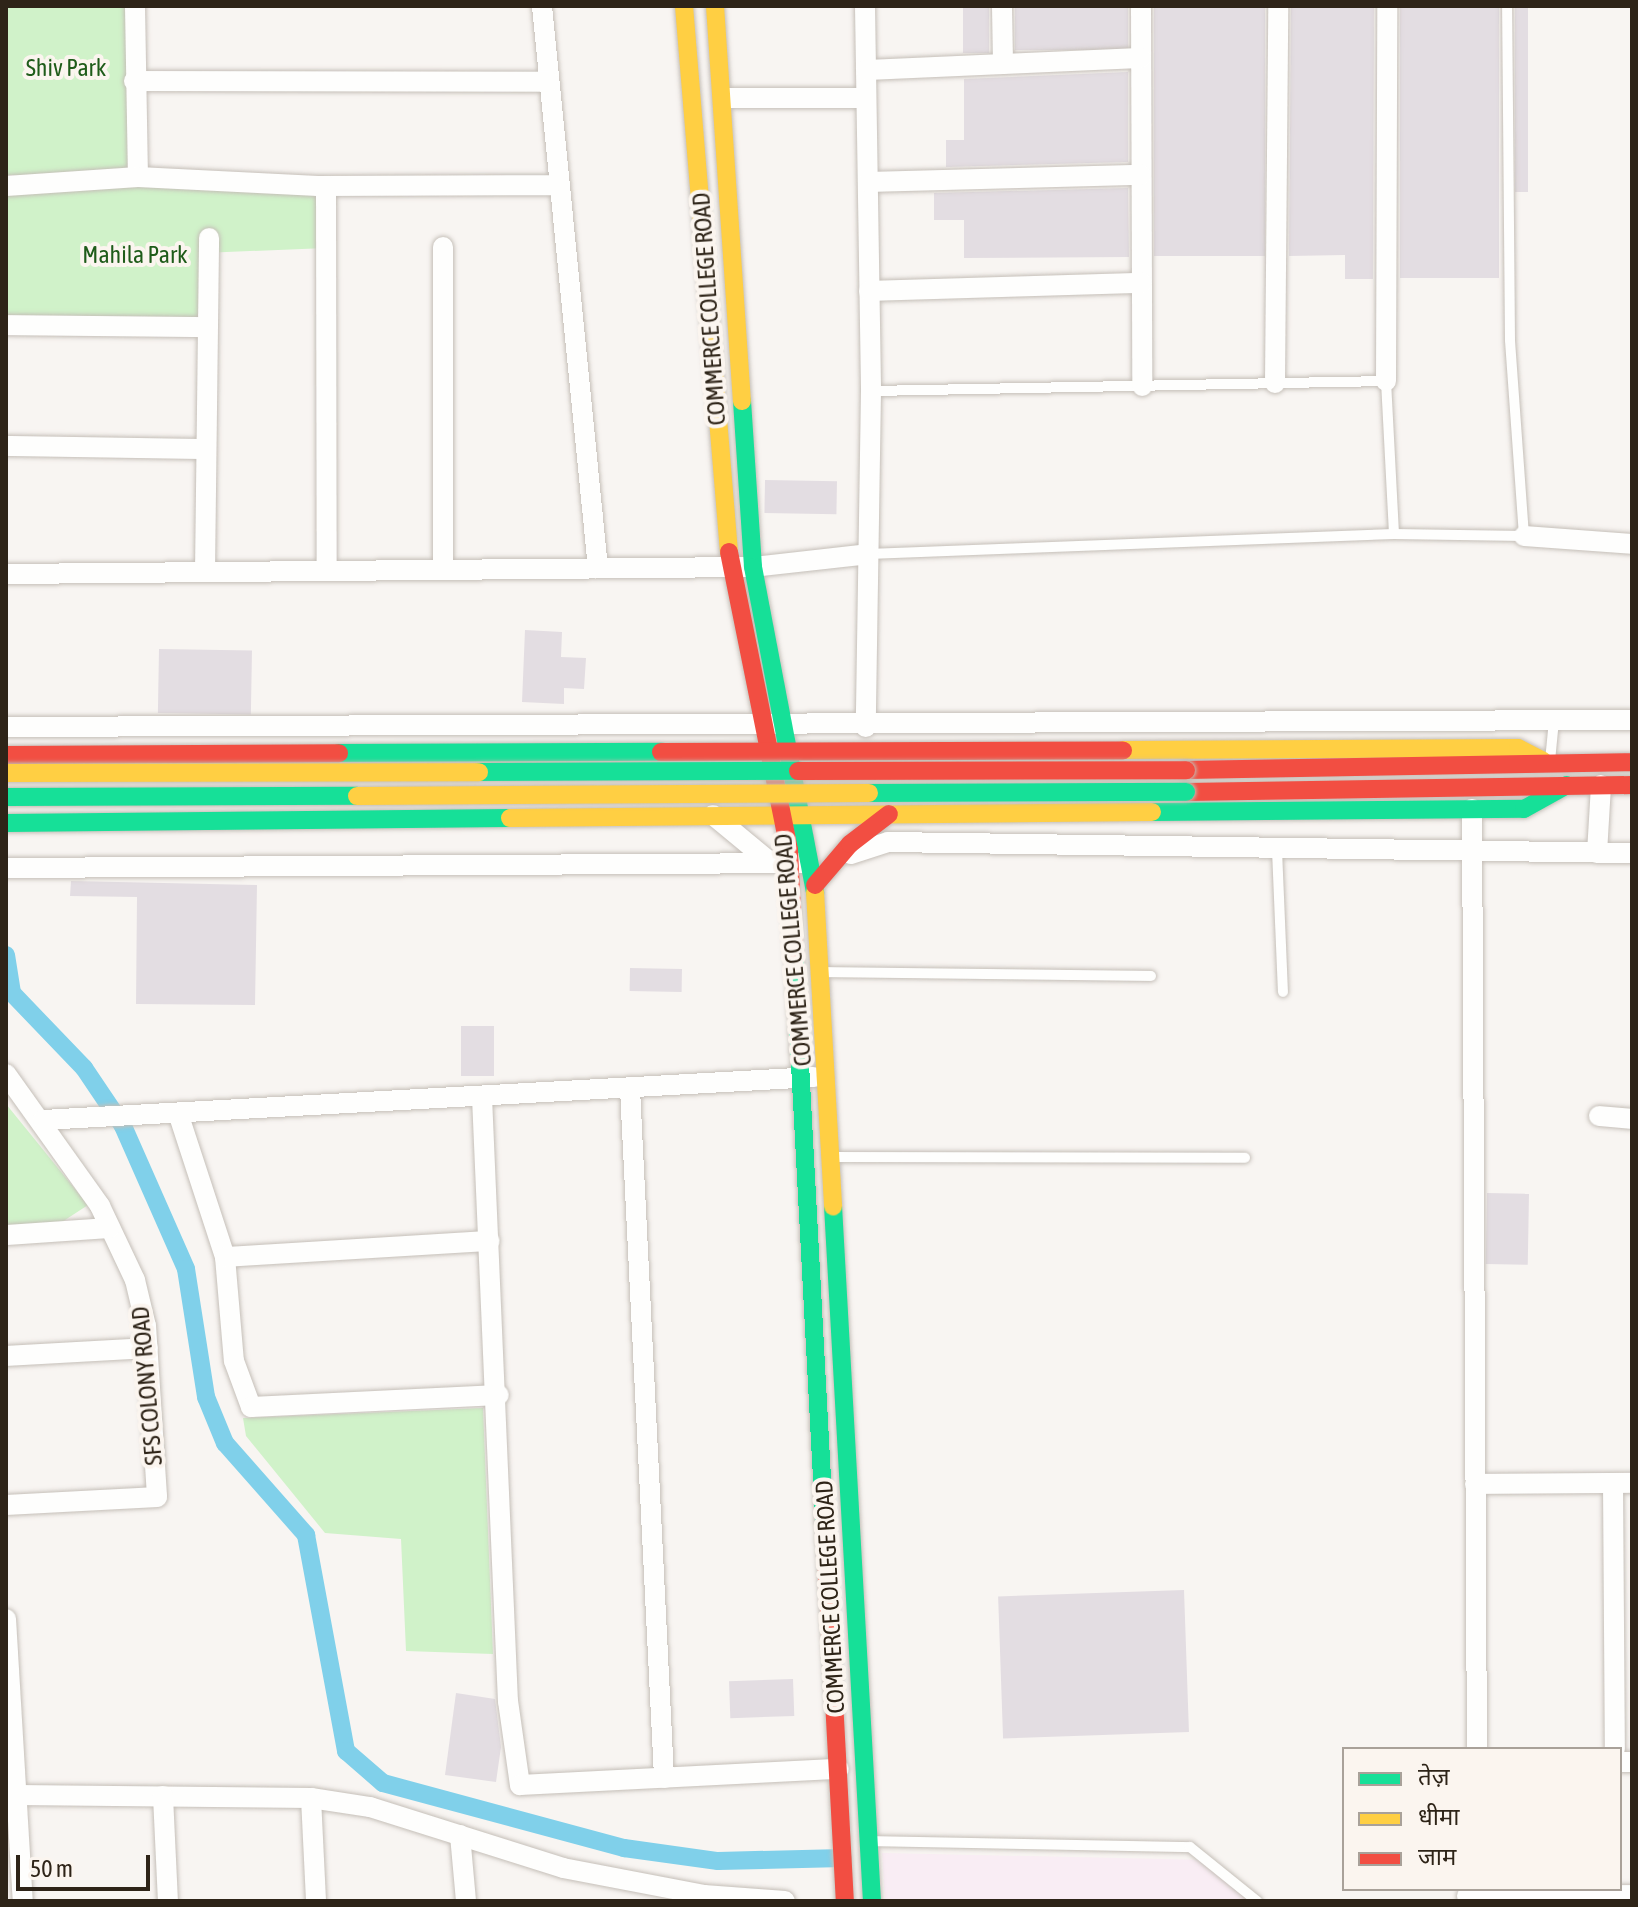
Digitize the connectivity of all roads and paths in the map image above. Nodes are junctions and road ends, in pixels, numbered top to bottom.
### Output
1 (135, 6) edge
2 (542, 6) edge
3 (684, 6) edge
4 (715, 6) edge
5 (865, 6) edge
6 (1002, 6) edge
7 (1141, 6) edge
8 (1278, 6) edge
9 (1387, 6) edge
10 (1507, 6) edge
11 (1141, 58) junction
12 (1003, 64) junction
13 (866, 70) junction
14 (134, 81) junction
15 (549, 82) junction
16 (723, 98) junction
17 (866, 98) junction
18 (1141, 175) junction
19 (138, 177) junction
20 (868, 182) junction
21 (559, 185) junction
22 (6, 186) edge
23 (326, 186) junction
24 (209, 238) dead end
25 (443, 247) dead end
26 (1142, 283) junction
27 (869, 291) junction
28 (6, 325) edge
29 (207, 327) junction
30 (1386, 381) junction
31 (1275, 383) junction
32 (1142, 386) junction
33 (871, 391) junction
34 (6, 446) edge
35 (206, 449) junction
36 (1394, 534) junction
37 (1524, 536) junction
38 (1632, 544) edge
39 (868, 554) junction
40 (730, 567) junction
41 (753, 567) junction
42 (598, 568) junction
43 (443, 570) junction
44 (327, 571) junction
45 (205, 572) junction
46 (6, 574) edge
47 (1554, 720) junction
48 (1632, 720) edge
49 (697, 724) junction
50 (759, 724) junction
51 (786, 724) junction
52 (6, 727) edge
53 (866, 727) junction
54 (700, 753) junction
55 (766, 753) junction
56 (791, 753) junction
57 (6, 755) edge
58 (1546, 761) junction
59 (1632, 762) edge
60 (6, 773) edge
61 (1567, 785) junction
62 (1601, 785) junction
63 (1632, 785) edge
64 (6, 797) edge
65 (1472, 813) junction
66 (780, 814) junction
67 (802, 814) junction
68 (889, 814) junction
69 (713, 815) junction
70 (6, 823) edge
71 (1472, 846) junction
72 (1277, 850) junction
73 (1597, 853) junction
74 (1632, 853) edge
75 (829, 860) junction
76 (780, 863) junction
77 (6, 868) edge
78 (820, 972) junction
79 (1151, 976) dead end
80 (1283, 992) dead end
81 (6, 1074) edge
82 (825, 1076) junction
83 (804, 1077) junction
84 (630, 1089) junction
85 (482, 1097) junction
86 (178, 1113) junction
87 (1599, 1116) dead end
88 (1632, 1119) edge
89 (43, 1120) junction
90 (830, 1158) junction
91 (1245, 1158) dead end
92 (110, 1228) junction
93 (6, 1235) edge
94 (490, 1241) junction
95 (225, 1257) junction
96 (148, 1348) junction
97 (6, 1356) edge
98 (499, 1395) junction
99 (1623, 1483) edge
100 (1475, 1484) junction
101 (6, 1505) edge
102 (6, 1619) edge
103 (1477, 1747) edge
104 (1615, 1747) edge
105 (839, 1769) junction
106 (664, 1778) junction
107 (17, 1795) junction
108 (163, 1796) junction
109 (311, 1798) junction
110 (460, 1835) junction
111 (870, 1841) junction
112 (672, 1895) edge
113 (1467, 1895) edge
114 (1632, 1895) edge
115 (23, 1901) edge
116 (168, 1901) edge
117 (316, 1901) edge
118 (466, 1901) edge
119 (785, 1901) edge
120 (845, 1901) edge
121 (872, 1901) edge
122 (1257, 1901) edge

1 - 14 street
2 - 15 street
3 - 40 street, COMMERCE COLLEGE ROAD
4 - 16 street
5 - 13 street
6 - 12 street
7 - 11 street
8 - 31 street
9 - 30 street
10 - 37 lane
11 - 12 street
11 - 18 street
12 - 13 street
13 - 17 street
14 - 15 street
14 - 19 street
15 - 21 street
16 - 17 street
16 - 41 street
17 - 20 street
18 - 20 street
18 - 26 street
19 - 22 street
19 - 23 street
20 - 27 street
21 - 23 street
21 - 42 street
23 - 44 street
24 - 29 street
25 - 43 street
26 - 27 street
26 - 32 street
27 - 33 street
28 - 29 street
29 - 35 street
30 - 31 lane
30 - 36 lane
31 - 32 lane
32 - 33 lane
33 - 39 street
34 - 35 street
35 - 45 street
36 - 37 lane
36 - 39 lane
37 - 38 street
39 - 41 street
39 - 53 street
40 - 41 street
40 - 42 street
40 - 50 street, COMMERCE COLLEGE ROAD
41 - 51 street
42 - 43 street
43 - 44 street
44 - 45 street
45 - 46 street
47 - 48 street
47 - 53 street
47 - 58 lane
49 - 50 street
49 - 52 street
49 - 54 street
50 - 51 street
50 - 55 street, COMMERCE COLLEGE ROAD
51 - 53 street
51 - 56 street
54 - 55 street
54 - 57 street
55 - 56 street
55 - 66 street, COMMERCE COLLEGE ROAD
56 - 58 street
56 - 67 street
58 - 59 street
58 - 60 street, bridge
61 - 62 street
61 - 64 street, bridge
61 - 65 street
62 - 63 street
62 - 73 street
65 - 68 street
65 - 71 street
66 - 67 street
66 - 69 street
66 - 76 street, COMMERCE COLLEGE ROAD
67 - 68 street
67 - 75 street
68 - 75 street
69 - 70 street
69 - 76 street
71 - 72 street
71 - 73 street
71 - 100 street
72 - 75 street
72 - 80 lane
73 - 74 street
75 - 76 street
75 - 78 street
76 - 77 street
76 - 83 street, COMMERCE COLLEGE ROAD
78 - 79 lane
78 - 82 street
81 - 89 street, SFS COLONY ROAD
82 - 83 street
82 - 90 street
83 - 84 street
83 - 105 street, COMMERCE COLLEGE ROAD
84 - 85 street
84 - 106 street
85 - 86 street
85 - 94 street
86 - 89 street
86 - 95 street
87 - 88 street
89 - 92 street, SFS COLONY ROAD
90 - 91 lane
90 - 111 street
92 - 93 street
92 - 96 street, SFS COLONY ROAD
94 - 95 street
94 - 98 street
95 - 98 street
96 - 97 street
96 - 101 street, SFS COLONY ROAD
98 - 106 street
99 - 100 street
99 - 104 street
100 - 103 street
102 - 107 street
105 - 106 street
105 - 120 street, COMMERCE COLLEGE ROAD
107 - 108 street
107 - 115 street
108 - 109 street
108 - 116 street
109 - 110 street
109 - 117 street
110 - 112 street
110 - 118 street
111 - 121 street
111 - 122 lane
112 - 119 street
113 - 114 street

